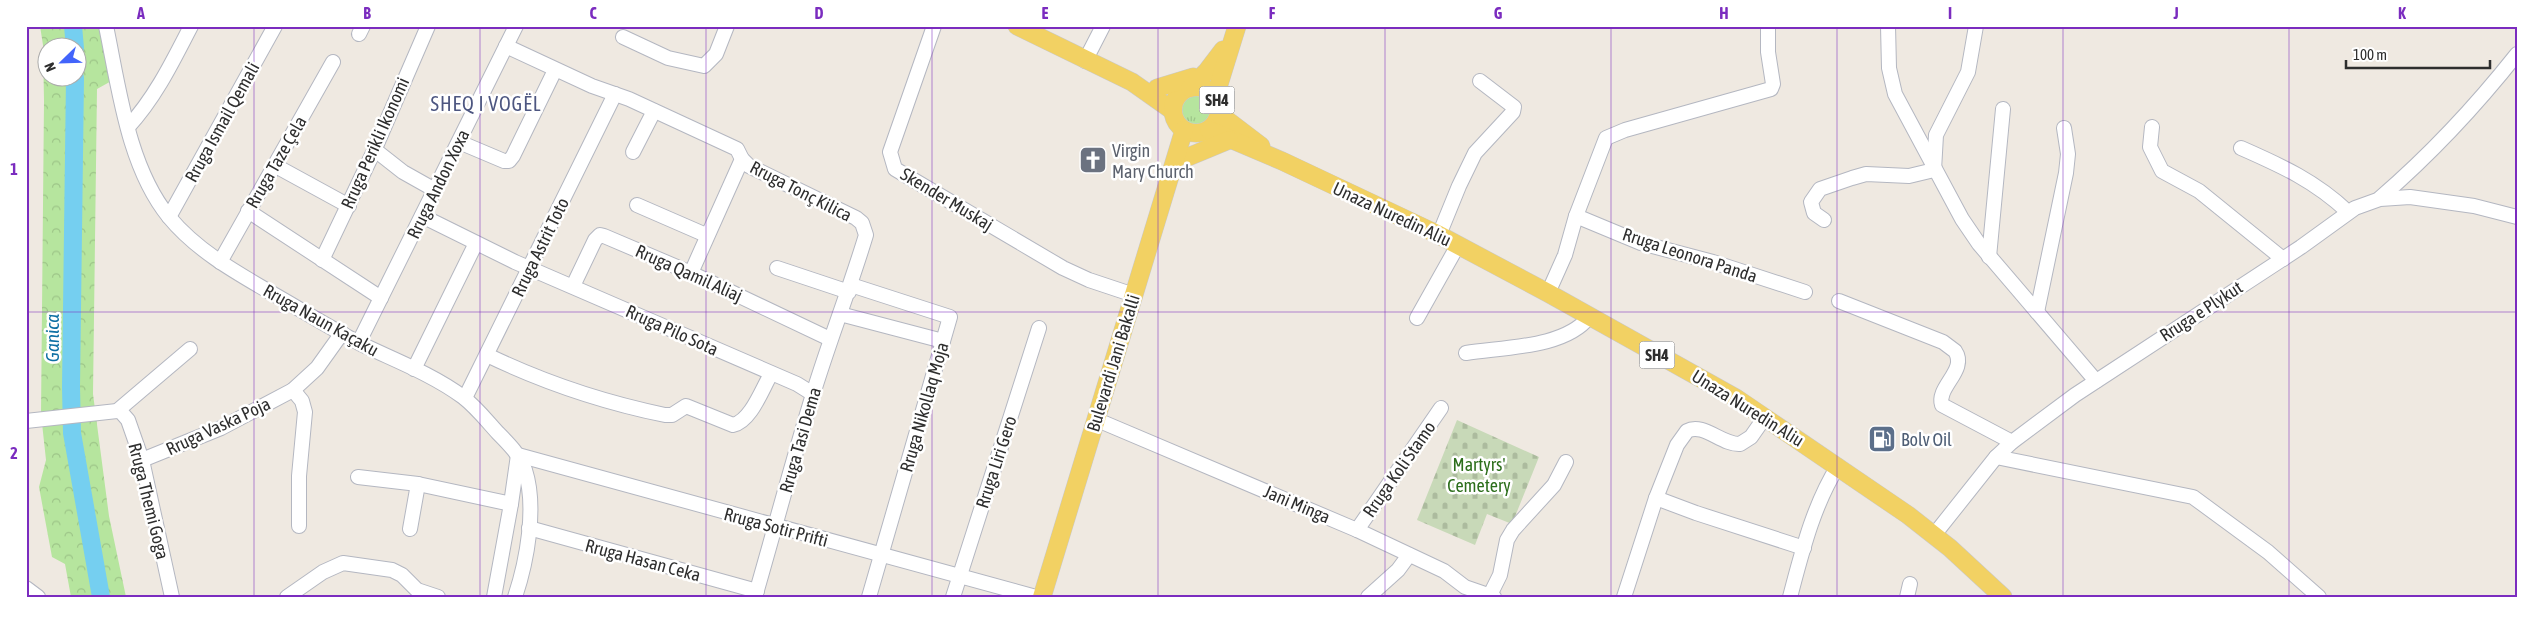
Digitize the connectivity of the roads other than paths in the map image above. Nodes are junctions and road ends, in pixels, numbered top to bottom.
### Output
1 (106, 26) edge
2 (191, 26) edge
3 (275, 26) edge
4 (428, 26) edge
5 (516, 26) edge
6 (727, 26) edge
7 (934, 26) edge
8 (1017, 26) edge
9 (1102, 26) edge
10 (1768, 26) edge
11 (1888, 26) edge
12 (1976, 26) edge
13 (1234, 32) edge
14 (624, 36) dead end
15 (506, 46) junction
16 (2517, 54) edge
17 (1085, 61) junction
18 (333, 62) dead end
19 (555, 70) junction
20 (1208, 71) junction
21 (1480, 81) dead end
22 (1132, 82) junction
23 (1157, 88) junction
24 (1186, 90) junction
25 (615, 94) junction
26 (1217, 106) junction
27 (2003, 109) dead end
28 (654, 110) junction
29 (1173, 111) junction
30 (128, 127) junction
31 (2152, 127) dead end
32 (2064, 128) dead end
33 (1196, 131) junction
34 (1229, 140) junction
35 (459, 142) junction
36 (2242, 148) dead end
37 (375, 150) junction
38 (634, 152) dead end
39 (1188, 157) junction
40 (742, 159) junction
41 (1282, 161) junction
42 (274, 165) junction
43 (1934, 170) junction
44 (435, 190) junction
45 (2380, 199) junction
46 (637, 204) dead end
47 (348, 206) junction
48 (248, 212) junction
49 (2348, 212) junction
50 (422, 216) junction
51 (1576, 216) junction
52 (169, 217) junction
53 (2517, 217) edge
54 (1824, 220) dead end
55 (706, 235) junction
56 (1439, 235) junction
57 (476, 243) junction
58 (1458, 245) junction
59 (1989, 257) junction
60 (2283, 259) junction
61 (322, 260) junction
62 (220, 262) junction
63 (530, 268) junction
64 (777, 268) dead end
65 (691, 273) junction
66 (573, 286) junction
67 (850, 289) junction
68 (1805, 292) dead end
69 (1548, 293) junction
70 (1134, 295) junction
71 (381, 298) junction
72 (1839, 301) dead end
73 (2037, 312) junction
74 (840, 314) junction
75 (1589, 317) junction
76 (1416, 318) dead end
77 (1039, 328) dead end
78 (342, 333) junction
79 (830, 338) junction
80 (943, 341) junction
81 (359, 342) junction
82 (190, 349) dead end
83 (1466, 352) dead end
84 (487, 355) junction
85 (414, 369) junction
86 (770, 374) junction
87 (2096, 381) junction
88 (293, 390) junction
89 (813, 394) junction
90 (465, 398) junction
91 (1441, 408) dead end
92 (112, 412) junction
93 (1765, 417) junction
94 (30, 421) edge
95 (1100, 422) junction
96 (2012, 442) junction
97 (518, 454) junction
98 (1996, 457) junction
99 (142, 460) junction
100 (1566, 462) dead end
101 (1838, 466) junction
102 (358, 477) dead end
103 (418, 484) junction
104 (1656, 498) junction
105 (511, 504) junction
106 (299, 526) dead end
107 (776, 527) junction
108 (529, 528) junction
109 (410, 529) dead end
110 (1357, 530) junction
111 (1934, 535) junction
112 (1804, 548) junction
113 (881, 555) junction
114 (1409, 555) junction
115 (959, 576) junction
116 (26, 588) edge
117 (1464, 592) edge
118 (756, 594) edge
119 (1492, 596) edge
120 (38, 597) edge
121 (172, 597) edge
122 (287, 597) edge
123 (438, 597) edge
124 (494, 597) edge
125 (515, 597) edge
126 (869, 597) edge
127 (953, 597) edge
128 (1036, 597) edge
129 (1042, 597) edge
130 (1054, 597) edge
131 (1368, 597) edge
132 (1624, 597) edge
133 (1790, 597) edge
134 (2003, 597) edge
135 (2319, 597) edge

1 - 30 street, Rruga Naun Kaçaku
2 - 30 street
3 - 52 street, Rruga Ismail Qemali
4 - 37 street, Rruga Perikli Ikonomi
5 - 15 street, Rruga Andon Xoxa
6 - 14 street
7 - 70 street, Skender Muskaj
8 - 17 main road, SH4
9 - 17 street
10 - 51 street
11 - 43 street
12 - 43 street
13 - 20 main road
13 - 26 main road
15 - 19 street, Rruga Tonç Kilica
15 - 35 street, Rruga Andon Xoxa
16 - 45 street
17 - 22 main road, SH4
18 - 42 street, Rruga Taze Çela
19 - 25 street, Rruga Tonç Kilica
19 - 35 street
20 - 23 main road
20 - 24 main road
21 - 56 street
22 - 23 main road, SH4
22 - 29 main road, SH4
23 - 24 main road, SH4
24 - 26 main road, SH4
24 - 29 main road, SH4
25 - 28 street, Rruga Tonç Kilica
25 - 63 street, Rruga Astrit Toto
26 - 33 main road, SH4
26 - 41 main road, Unaza Nuredin Aliu / SH4
27 - 59 street
28 - 38 street
28 - 40 street, Rruga Tonç Kilica
29 - 33 main road, SH4
30 - 52 street, Rruga Naun Kaçaku
31 - 60 street
32 - 73 street
33 - 34 main road, Unaza Nuredin Aliu / SH4
33 - 39 main road, Bulevardi Jani Bakalli
33 - 70 main road, Bulevardi Jani Bakalli
34 - 39 main road
34 - 41 main road, Unaza Nuredin Aliu / SH4
35 - 44 street, Rruga Andon Xoxa
36 - 49 street
37 - 44 street
37 - 47 street, Rruga Perikli Ikonomi
39 - 95 main road, Bulevardi Jani Bakalli
40 - 55 street
40 - 67 street, Rruga Tonç Kilica
41 - 56 main road, Unaza Nuredin Aliu / SH4
42 - 47 street
42 - 48 street, Rruga Taze Çela
43 - 54 street
43 - 59 street
44 - 50 street, Rruga Andon Xoxa
45 - 49 street, Rruga e Plykut
45 - 53 street, Rruga e Plykut
46 - 55 street
47 - 61 street, Rruga Perikli Ikonomi
48 - 61 street
48 - 62 street, Rruga Taze Çela
49 - 60 street, Rruga e Plykut
50 - 57 street, Rruga Pilo Sota
50 - 71 street, Rruga Andon Xoxa
51 - 68 street, Rruga Leonora Panda
51 - 69 street
52 - 62 street, Rruga Naun Kaçaku
55 - 65 street
56 - 58 main road, Unaza Nuredin Aliu / SH4
57 - 63 street, Rruga Pilo Sota
57 - 85 street
58 - 69 main road, Unaza Nuredin Aliu / SH4
58 - 76 street
59 - 73 street
60 - 87 street, Rruga e Plykut
61 - 71 street
62 - 78 street, Rruga Naun Kaçaku
63 - 66 street, Rruga Pilo Sota
63 - 84 street, Rruga Astrit Toto
64 - 67 street
65 - 66 street, Rruga Qamil Aliaj
65 - 79 street, Rruga Qamil Aliaj
66 - 86 street, Rruga Pilo Sota
67 - 74 street, Rruga Tasi Dema
67 - 80 street, Rruga Nikollaq Moja
69 - 75 main road, Unaza Nuredin Aliu / SH4
70 - 95 main road, Bulevardi Jani Bakalli
71 - 81 street, Rruga Andon Xoxa
72 - 96 street
73 - 87 street
74 - 79 street, Rruga Tasi Dema
74 - 80 street
75 - 83 street
75 - 93 main road, Unaza Nuredin Aliu / SH4
77 - 115 street, Rruga Liri Gero
78 - 81 street, Rruga Naun Kaçaku
78 - 88 street, Rruga Vaska Poja
79 - 89 street, Rruga Tasi Dema
80 - 113 street, Rruga Nikollaq Moja
81 - 85 street, Rruga Naun Kaçaku
82 - 92 street
84 - 86 street
84 - 90 street, Rruga Astrit Toto
85 - 90 street, Rruga Naun Kaçaku
86 - 89 street, Rruga Pilo Sota
87 - 96 street, Rruga e Plykut
88 - 99 street, Rruga Vaska Poja
88 - 106 street
89 - 107 street, Rruga Tasi Dema
90 - 97 street, Rruga Naun Kaçaku
91 - 110 street, Rruga Koli Stamo
92 - 94 street
92 - 99 street, Rruga Themi Goga
93 - 101 main road, Unaza Nuredin Aliu / SH4
93 - 104 street
95 - 110 street, Jani Minga
95 - 129 main road, Bulevardi Jani Bakalli
95 - 130 main road, Bulevardi Jani Bakalli
96 - 98 street, Rruga e Plykut
97 - 105 street
97 - 107 street, Rruga Sotir Prifti
97 - 108 street, Rruga Naun Kaçaku
98 - 111 street, Rruga e Plykut
98 - 135 street
99 - 121 street, Rruga Themi Goga
100 - 119 street
101 - 111 main road, Unaza Nuredin Aliu / SH4
101 - 112 street
102 - 103 street
103 - 105 street
103 - 109 street
104 - 112 street
104 - 132 street
105 - 124 street
107 - 113 street, Rruga Sotir Prifti
107 - 118 street, Rruga Tasi Dema
108 - 118 street, Rruga Hasan Ceka
108 - 125 street, Rruga Naun Kaçaku
110 - 114 street, Jani Minga
111 - 134 main road, Unaza Nuredin Aliu / SH4
112 - 133 street
113 - 115 street, Rruga Sotir Prifti
113 - 126 street, Rruga Nikollaq Moja
114 - 117 street, Jani Minga
114 - 131 street
115 - 127 street, Rruga Liri Gero
115 - 128 street, Rruga Sotir Prifti
116 - 120 street
117 - 119 street, Jani Minga
122 - 123 street

